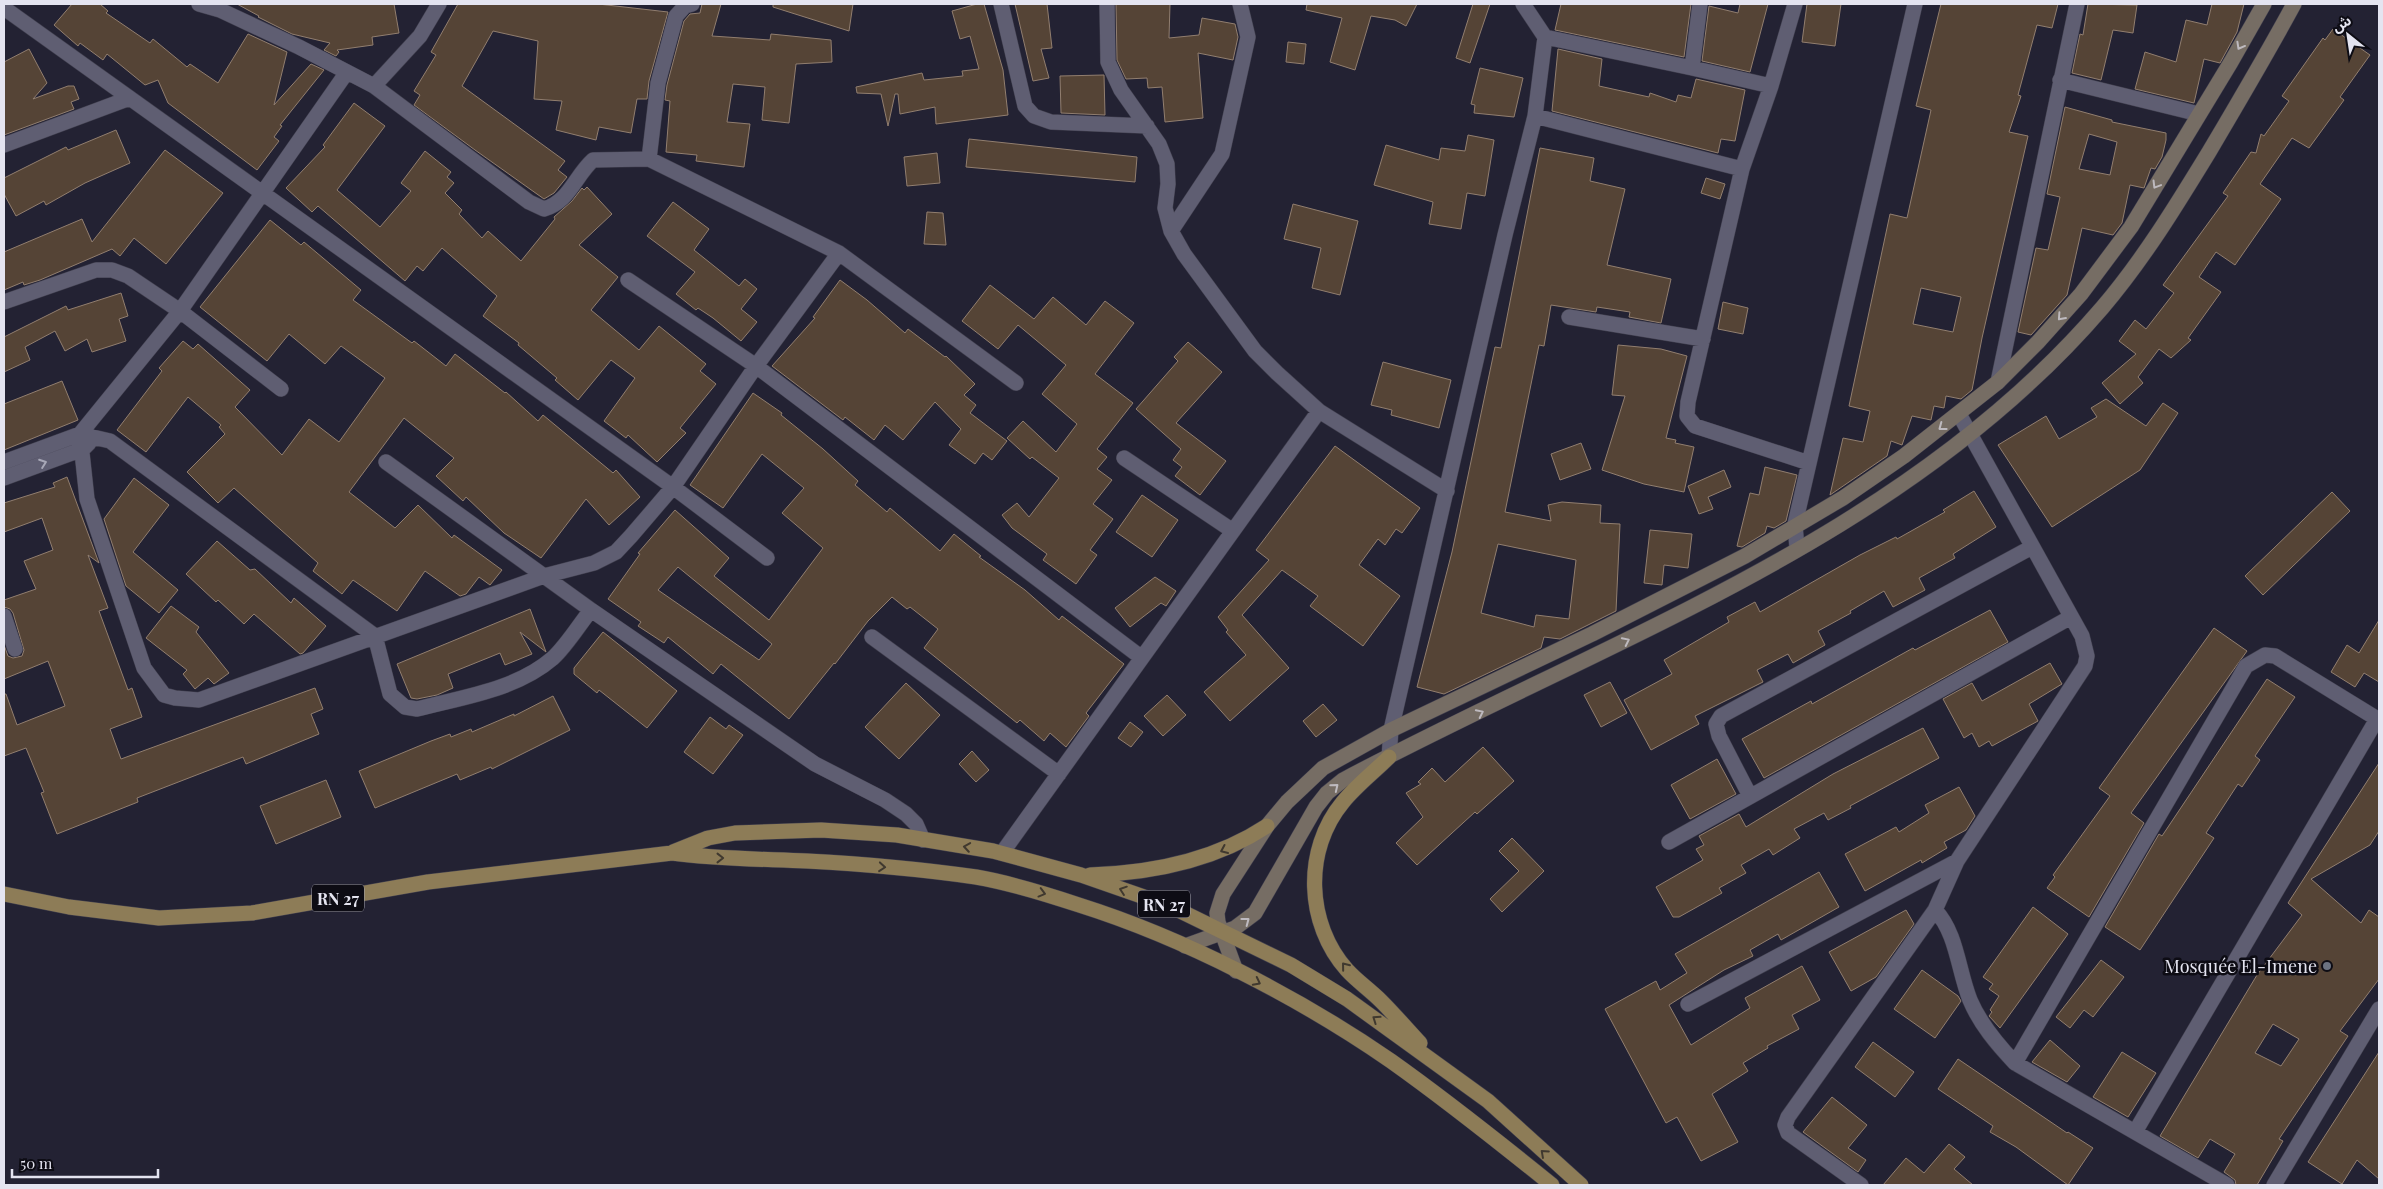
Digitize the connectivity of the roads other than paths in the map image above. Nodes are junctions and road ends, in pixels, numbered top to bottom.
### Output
1 (199, 4) edge
2 (439, 4) edge
3 (692, 4) edge
4 (1000, 4) edge
5 (1107, 4) edge
6 (1240, 4) edge
7 (1523, 4) edge
8 (1700, 4) edge
9 (1795, 4) edge
10 (1915, 4) edge
11 (2077, 4) edge
12 (2264, 4) edge
13 (2294, 4) edge
14 (4, 8) edge
15 (1545, 37) junction
16 (1692, 68) junction
17 (347, 72) junction
18 (2060, 80) junction
19 (374, 86) junction
20 (1771, 86) junction
21 (130, 98) junction
22 (2199, 114) junction
23 (1535, 116) junction
24 (1147, 126) junction
25 (4, 145) edge
26 (649, 159) junction
27 (1742, 169) junction
28 (264, 193) junction
29 (1171, 231) junction
30 (839, 253) junction
31 (628, 280) dead end
32 (4, 302) edge
33 (180, 311) junction
34 (1569, 316) dead end
35 (1704, 339) junction
36 (756, 366) junction
37 (1998, 382) junction
38 (1016, 384) dead end
39 (281, 389) dead end
40 (1319, 411) junction
41 (1959, 414) junction
42 (1970, 433) junction
43 (82, 441) junction
44 (1124, 458) dead end
45 (4, 462) edge
46 (386, 462) dead end
47 (1809, 463) junction
48 (4, 478) edge
49 (673, 487) junction
50 (1446, 491) junction
51 (1795, 524) junction
52 (1233, 531) junction
53 (2032, 547) junction
54 (1796, 549) junction
55 (767, 558) dead end
56 (544, 576) junction
57 (591, 610) junction
58 (4, 616) edge
59 (2071, 617) junction
60 (375, 636) junction
61 (872, 637) dead end
62 (15, 649) dead end
63 (1142, 658) junction
64 (2378, 719) edge
65 (1391, 730) junction
66 (1389, 757) junction
67 (1059, 774) junction
68 (1750, 796) junction
69 (1267, 826) junction
70 (924, 840) junction
71 (1669, 842) dead end
72 (672, 853) junction
73 (1002, 853) junction
74 (1957, 861) junction
75 (1081, 875) junction
76 (4, 894) edge
77 (1935, 910) junction
78 (1222, 933) junction
79 (1185, 946) junction
80 (1236, 971) junction
81 (1688, 1004) dead end
82 (2379, 1009) edge
83 (2014, 1063) junction
84 (1440, 1064) junction
85 (2135, 1132) junction
86 (1552, 1185) edge
87 (1580, 1185) edge
88 (1861, 1185) edge
89 (2227, 1185) edge
90 (2274, 1185) edge

1 - 17 street
2 - 19 street
3 - 26 street
4 - 24 street
5 - 24 street
6 - 29 street
7 - 15 street
8 - 16 street
9 - 20 street
10 - 47 street
11 - 18 street
12 -> 22 street
13 - 42 street
14 - 21 street
15 - 16 street
15 - 23 street
16 - 20 street
17 - 19 street
17 - 28 street
18 - 22 street
18 - 37 street
19 - 26 street
20 - 27 street
21 - 25 street
21 - 28 street
22 -> 37 street
23 - 27 street
23 - 50 street
24 - 29 street
26 - 30 street
27 - 35 street
28 - 33 street
28 - 49 street
29 - 40 street
30 - 36 street
30 - 38 street
31 - 36 street
32 - 33 street
33 - 39 street
33 - 43 street
34 - 35 street
35 - 47 street
36 - 49 street
36 - 63 street
37 - 41 street
40 - 50 street
40 - 52 street
41 - 42 street
41 -> 51 street
42 - 53 street
42 - 54 street
43 - 45 street
48 -> 43 street
43 - 60 street
43 - 60 street
44 - 52 street
46 - 56 street
47 - 51 street
49 - 55 street
49 - 56 street
50 - 65 street
51 - 54 street
51 - 65 street
52 - 63 street
53 - 59 street
53 - 68 street
66 -> 54 street
56 - 57 street
56 - 60 street
57 - 60 street
57 - 70 street
58 - 62 street
59 - 68 street
59 - 74 street
61 - 67 street
63 - 67 street
64 - 83 street
64 - 85 street
65 - 66 street
65 - 69 street
78 -> 66 street
84 -> 66 main road
67 - 73 street
68 - 71 street
69 -> 75 main road
69 - 78 street
70 - 72 main road, RN 27
73 -> 70 main road, RN 27
72 - 76 main road, RN 27
72 -> 79 main road, RN 27
73 - 75 main road, RN 27
74 - 77 street
74 - 81 street
78 -> 75 main road, RN 27
77 - 83 street
77 - 88 street
78 - 79 street
78 - 80 street
84 -> 78 main road, RN 27
79 - 80 main road, RN 27
80 -> 86 main road, RN 27
82 - 90 street
83 - 85 street
87 -> 84 main road, RN 27
85 - 89 street

